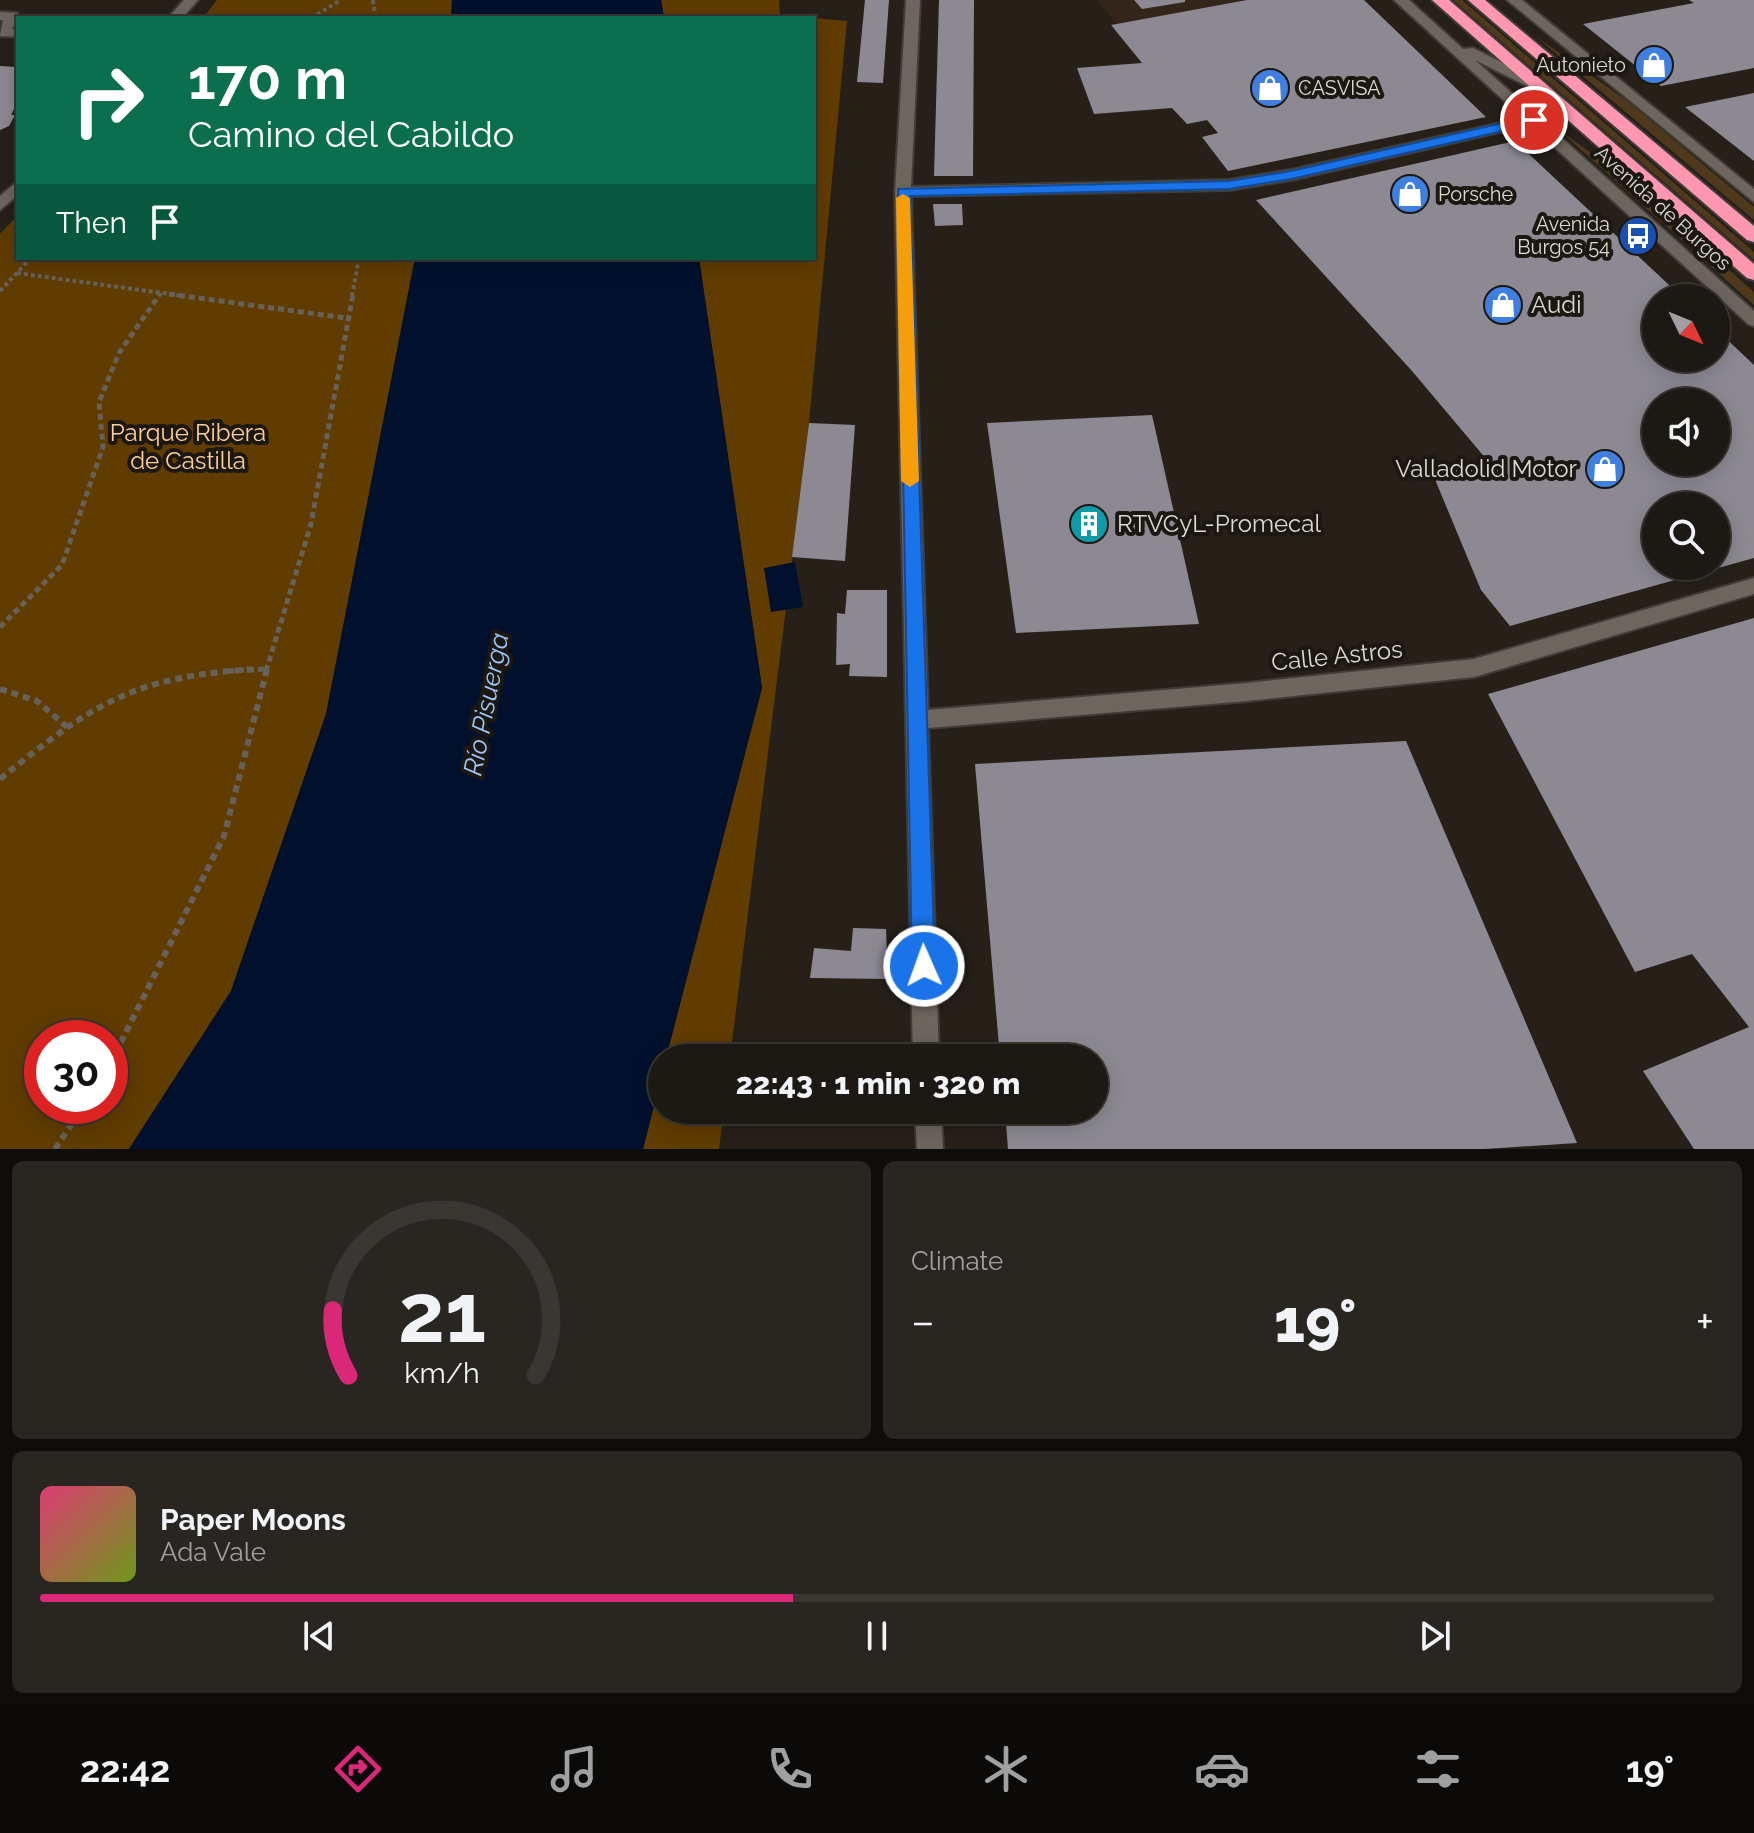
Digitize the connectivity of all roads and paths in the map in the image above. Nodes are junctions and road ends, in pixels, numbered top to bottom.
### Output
1 (191, 0) edge
2 (341, 0) edge
3 (913, 0) edge
4 (1401, 0) edge
5 (1440, 0) edge
6 (1476, 0) edge
7 (1505, 0) edge
8 (1514, 0) edge
9 (0, 16) edge
10 (177, 16) edge
11 (314, 16) edge
12 (16, 33) edge
13 (1443, 38) junction
14 (1618, 85) junction
15 (1540, 87) junction
16 (1534, 120) junction
17 (16, 188) edge
18 (903, 192) junction
19 (1754, 197) edge
20 (0, 205) edge
21 (1754, 236) edge
22 (29, 260) edge
23 (359, 260) edge
24 (17, 273) junction
25 (1754, 274) edge
26 (0, 291) edge
27 (161, 293) junction
28 (346, 318) junction
29 (1754, 320) edge
30 (1754, 586) edge
31 (0, 627) edge
32 (266, 669) junction
33 (0, 689) edge
34 (916, 720) junction
35 (67, 727) junction
36 (0, 779) edge
37 (128, 1028) edge
38 (926, 1044) edge
39 (72, 1124) edge
40 (929, 1124) edge
41 (55, 1149) edge
42 (930, 1149) edge

1 - 10 street
2 - 11 path
3 - 18 street
4 - 13 street, Avenida de Burgos
5 - 15 highway, Avenida de Burgos
6 - 21 highway, Avenida de Burgos
7 - 14 street
8 - 14 street
9 - 12 street
13 - 15 street
13 - 16 street, Avenida de Burgos
14 - 19 street
15 - 25 highway, Avenida de Burgos
16 - 18 street
16 - 29 street, Avenida de Burgos
17 - 20 street
18 - 34 street
22 - 24 path
23 - 28 path
24 - 26 path
24 - 27 path
27 - 28 path
27 - 31 path
28 - 32 path
30 - 34 street, Calle Astros
32 - 35 path
32 - 37 path
33 - 35 path
34 - 38 street
35 - 36 path
39 - 41 path
40 - 42 street

